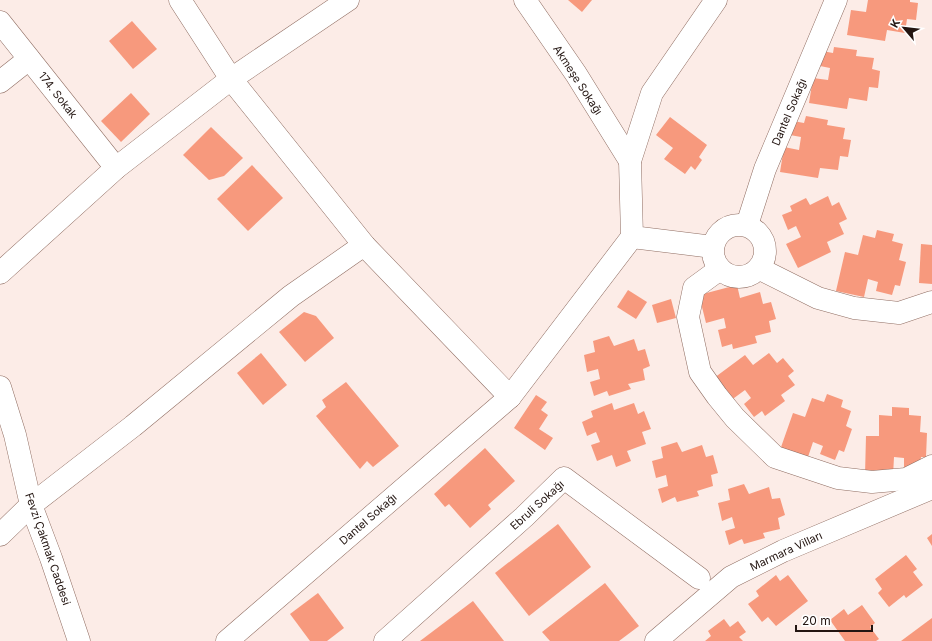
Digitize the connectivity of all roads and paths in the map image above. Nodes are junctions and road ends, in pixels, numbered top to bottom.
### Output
1 (180, 0) edge
2 (348, 0) edge
3 (525, 0) edge
4 (716, 0) edge
5 (836, 0) edge
6 (0, 22) edge
7 (29, 59) junction
8 (231, 79) junction
9 (0, 82) edge
10 (630, 161) junction
11 (116, 168) junction
12 (747, 225) junction
13 (632, 237) junction
14 (364, 245) junction
15 (713, 247) junction
16 (720, 269) junction
17 (760, 269) junction
18 (0, 273) edge
19 (932, 302) edge
20 (0, 387) edge
21 (510, 397) junction
22 (932, 466) edge
23 (932, 488) edge
24 (31, 505) junction
25 (0, 535) edge
26 (699, 578) dead end
27 (78, 641) edge
28 (227, 641) edge
29 (385, 641) edge
30 (656, 641) edge

1 - 8 street
2 - 8 street
3 - 10 street, Akmeşe Sokağı
4 - 10 street
5 - 12 street, Dantel Sokağı
6 - 7 street, 174. Sokak
7 - 9 street
7 - 11 street, 174. Sokak
8 - 11 street
8 - 14 street
10 - 13 street
11 - 18 street
12 - 15 street
12 - 17 street
13 - 15 street
13 - 21 street, Dantel Sokağı
14 - 21 street
14 - 24 street
15 - 16 street
16 - 17 street
16 - 22 street
17 - 19 street
20 - 24 street, Fevzi Çakmak Caddesi
21 - 28 street, Dantel Sokağı
23 - 30 street, Marmara Vilları
24 - 25 street
24 - 27 street, Fevzi Çakmak Caddesi
26 - 29 street, Ebruli Sokağı

